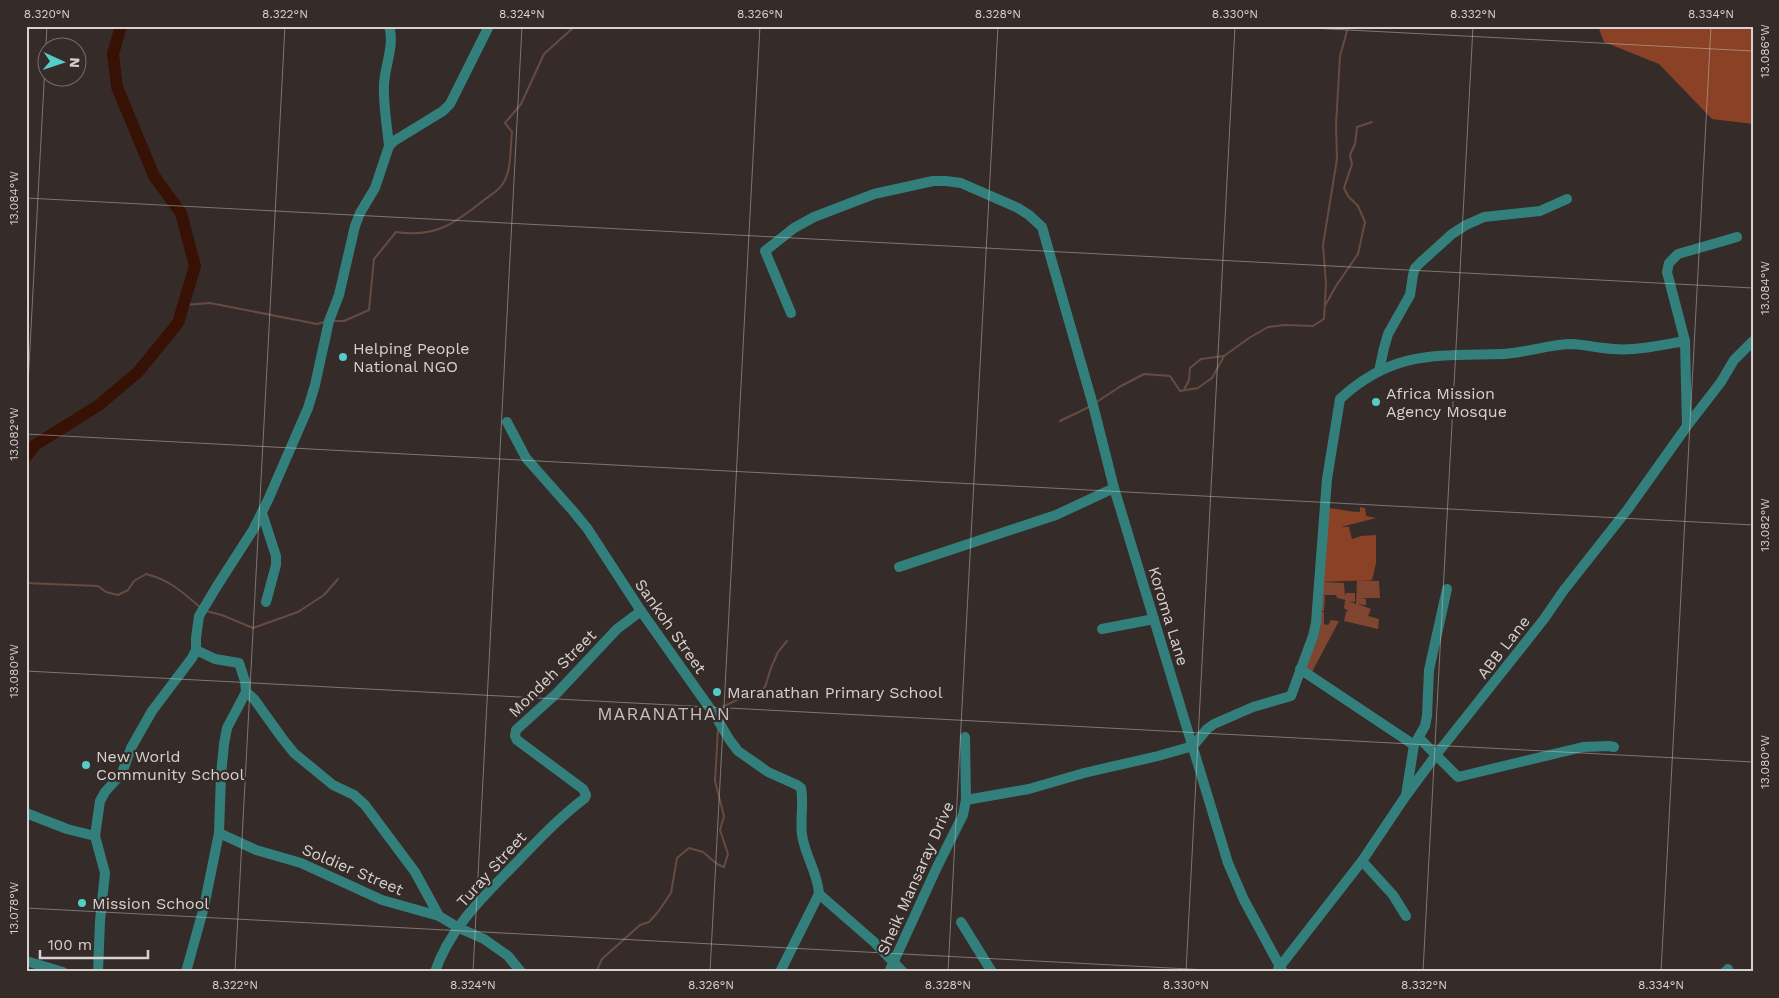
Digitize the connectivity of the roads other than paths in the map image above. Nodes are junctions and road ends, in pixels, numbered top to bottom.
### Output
1 (389, 26) edge
2 (489, 26) edge
3 (389, 146) junction
4 (1566, 199) dead end
5 (1737, 237) dead end
6 (791, 312) dead end
7 (1753, 340) edge
8 (1685, 341) junction
9 (1379, 371) junction
10 (507, 422) dead end
11 (1687, 426) junction
12 (1114, 488) junction
13 (262, 513) junction
14 (899, 566) dead end
15 (1447, 589) dead end
16 (266, 602) dead end
17 (641, 611) junction
18 (1154, 619) junction
19 (1102, 629) dead end
20 (196, 650) junction
21 (1300, 669) junction
22 (246, 692) junction
23 (965, 737) dead end
24 (1417, 742) junction
25 (1193, 746) junction
26 (1614, 747) dead end
27 (1436, 755) junction
28 (1405, 797) junction
29 (585, 798) joint
30 (966, 800) junction
31 (26, 813) edge
32 (219, 833) junction
33 (95, 836) junction
34 (1362, 861) junction
35 (819, 894) junction
36 (438, 916) junction
37 (1406, 916) dead end
38 (961, 922) dead end
39 (459, 928) junction
40 (26, 961) edge
41 (894, 962) junction
42 (1280, 970) edge
43 (64, 972) edge
44 (98, 972) edge
45 (186, 972) edge
46 (435, 972) edge
47 (522, 972) edge
48 (780, 972) edge
49 (889, 972) edge
50 (903, 972) edge
51 (992, 972) edge
52 (1725, 972) edge
53 (1729, 972) edge

1 - 3 street
2 - 3 street
3 - 13 street
4 - 9 street
5 - 8 street
6 - 12 street, Koroma Lane
7 - 11 street, ABB Lane
8 - 9 street
8 - 11 street
9 - 21 street
10 - 17 street, Sankoh Street
11 - 27 street, ABB Lane
12 - 14 street
12 - 18 street, Koroma Lane
13 - 16 street
13 - 20 street
15 - 24 street
17 - 29 street, Mondeh Street
17 - 35 street, Sankoh Street
18 - 19 street
18 - 25 street, Koroma Lane
20 - 22 street
20 - 33 street
21 - 24 street
21 - 25 street
22 - 32 street
22 - 36 street
23 - 30 street, Sheik Mansaray Drive
24 - 27 street
24 - 28 street
25 - 30 street
25 - 42 street, Koroma Lane
26 - 27 street
27 - 28 street, ABB Lane
28 - 34 street, ABB Lane
29 - 39 street, Turay Street
30 - 41 street, Sheik Mansaray Drive
31 - 33 street
32 - 36 street, Soldier Street
32 - 45 street
33 - 44 street
34 - 37 street
34 - 42 street, ABB Lane
35 - 41 street
35 - 48 street
36 - 39 street, Soldier Street
38 - 51 street
39 - 46 street, Turay Street
39 - 47 street, Soldier Street
40 - 43 street
41 - 49 street, Sheik Mansaray Drive
41 - 50 street
52 - 53 street

